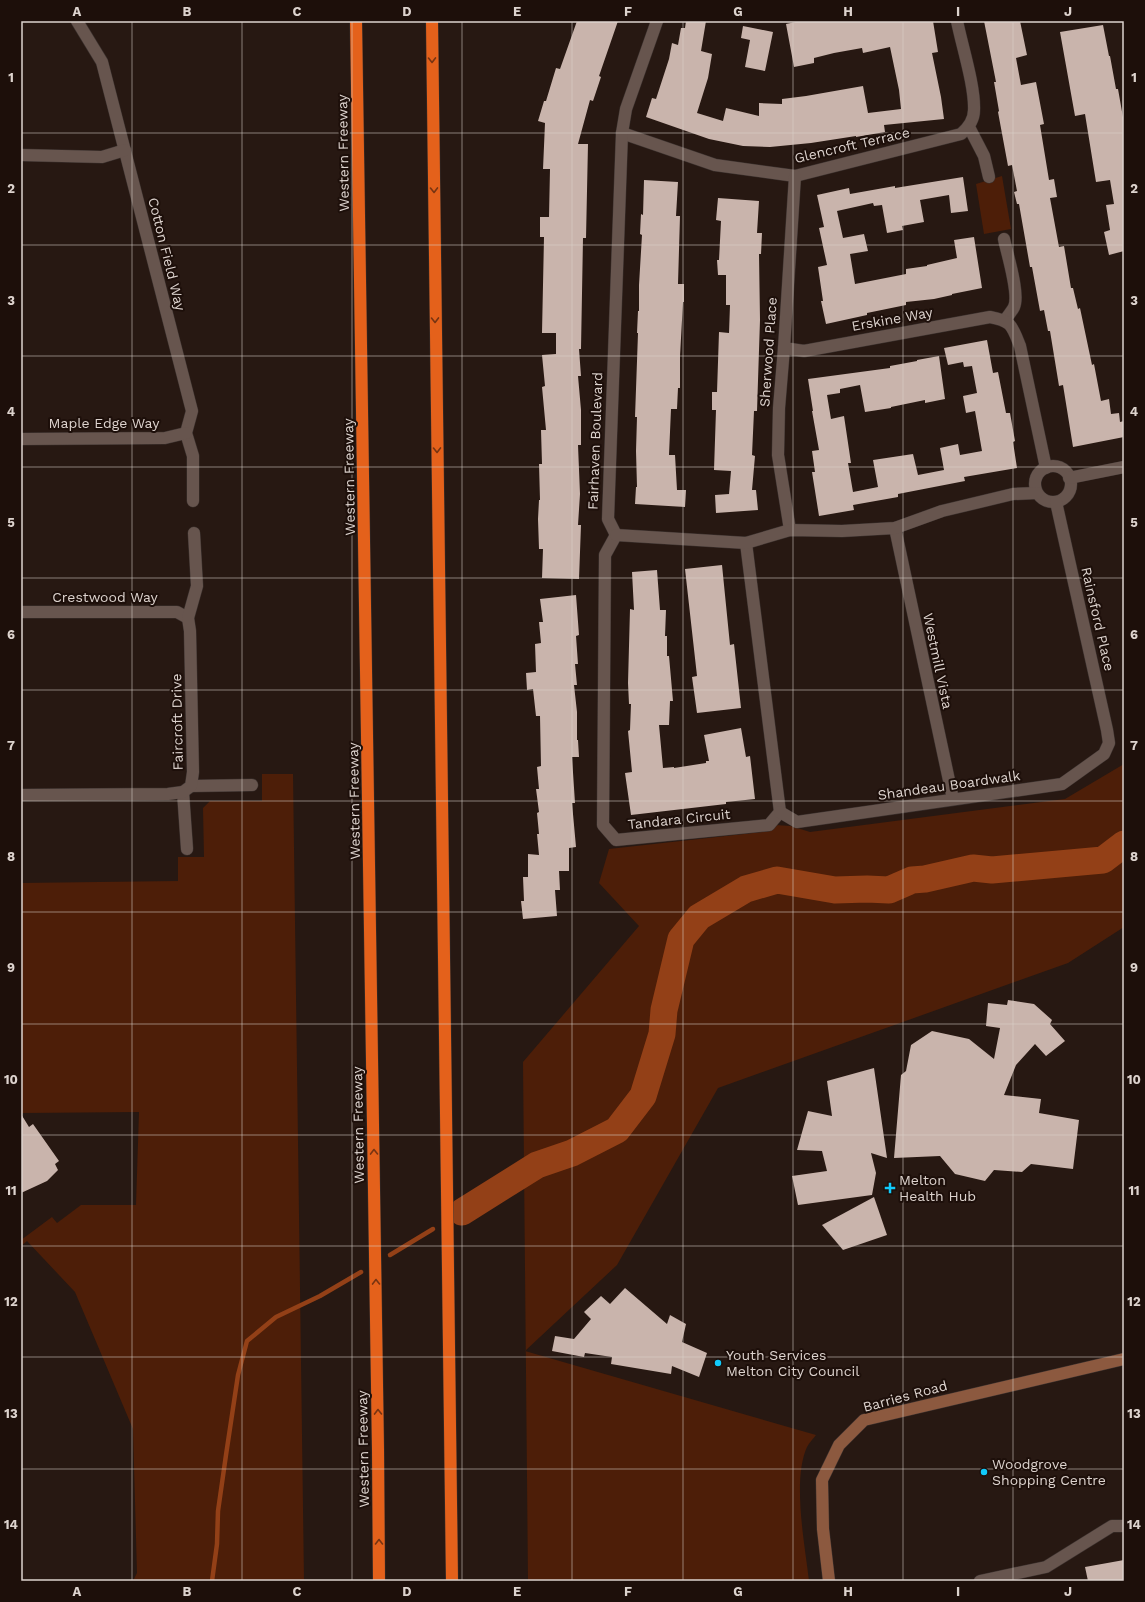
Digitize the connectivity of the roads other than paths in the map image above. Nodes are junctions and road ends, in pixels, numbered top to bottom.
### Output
1 (77, 21) edge
2 (356, 21) edge
3 (432, 21) edge
4 (656, 21) edge
5 (957, 21) edge
6 (969, 127) junction
7 (622, 133) junction
8 (125, 150) junction
9 (21, 155) edge
10 (795, 176) junction
11 (989, 177) dead end
12 (1004, 240) dead end
13 (1005, 320) junction
14 (784, 348) junction
15 (186, 433) junction
16 (21, 439) edge
17 (1124, 467) edge
18 (1046, 468) junction
19 (1069, 478) junction
20 (1037, 493) junction
21 (194, 500) dead end
22 (1056, 502) junction
23 (895, 528) junction
24 (790, 530) junction
25 (194, 533) dead end
26 (616, 535) junction
27 (746, 543) junction
28 (21, 612) edge
29 (188, 618) junction
30 (1109, 743) joint
31 (252, 785) dead end
32 (187, 789) junction
33 (21, 795) edge
34 (953, 799) junction
35 (780, 812) junction
36 (187, 849) dead end
37 (1124, 1359) edge
38 (1124, 1526) edge
39 (379, 1581) edge
40 (452, 1581) edge
41 (829, 1581) edge
42 (980, 1581) edge

1 - 8 street, Cotton Field Way
39 -> 2 highway, Western Freeway
3 -> 40 highway
4 - 7 street, Fairhaven Boulevard
5 - 6 street
6 - 10 street, Glencroft Terrace
6 - 11 street
7 - 10 street, Glencroft Terrace
7 - 26 street, Fairhaven Boulevard
8 - 9 street
8 - 15 street, Cotton Field Way
10 - 14 street, Sherwood Place
12 - 13 street
13 - 14 street, Erskine Way
13 - 18 street
14 - 24 street, Sherwood Place
15 - 16 street, Maple Edge Way
15 - 21 street
17 - 19 street
18 - 19 street
18 - 20 street
19 - 22 street
20 - 22 street
20 - 23 street
22 - 30 street, Rainsford Place
23 - 24 street
23 - 34 street, Westmill Vista
24 - 27 street
25 - 29 street, Faircroft Drive
26 - 27 street
26 - 35 street, Tandara Circuit
27 - 35 street
28 - 29 street, Crestwood Way
29 - 32 street, Faircroft Drive
30 - 34 street, Shandeau Boardwalk
31 - 32 street
32 - 33 street
32 - 36 street, Faircroft Drive
34 - 35 street, Shandeau Boardwalk
37 - 41 street, Barries Road
38 - 42 street

